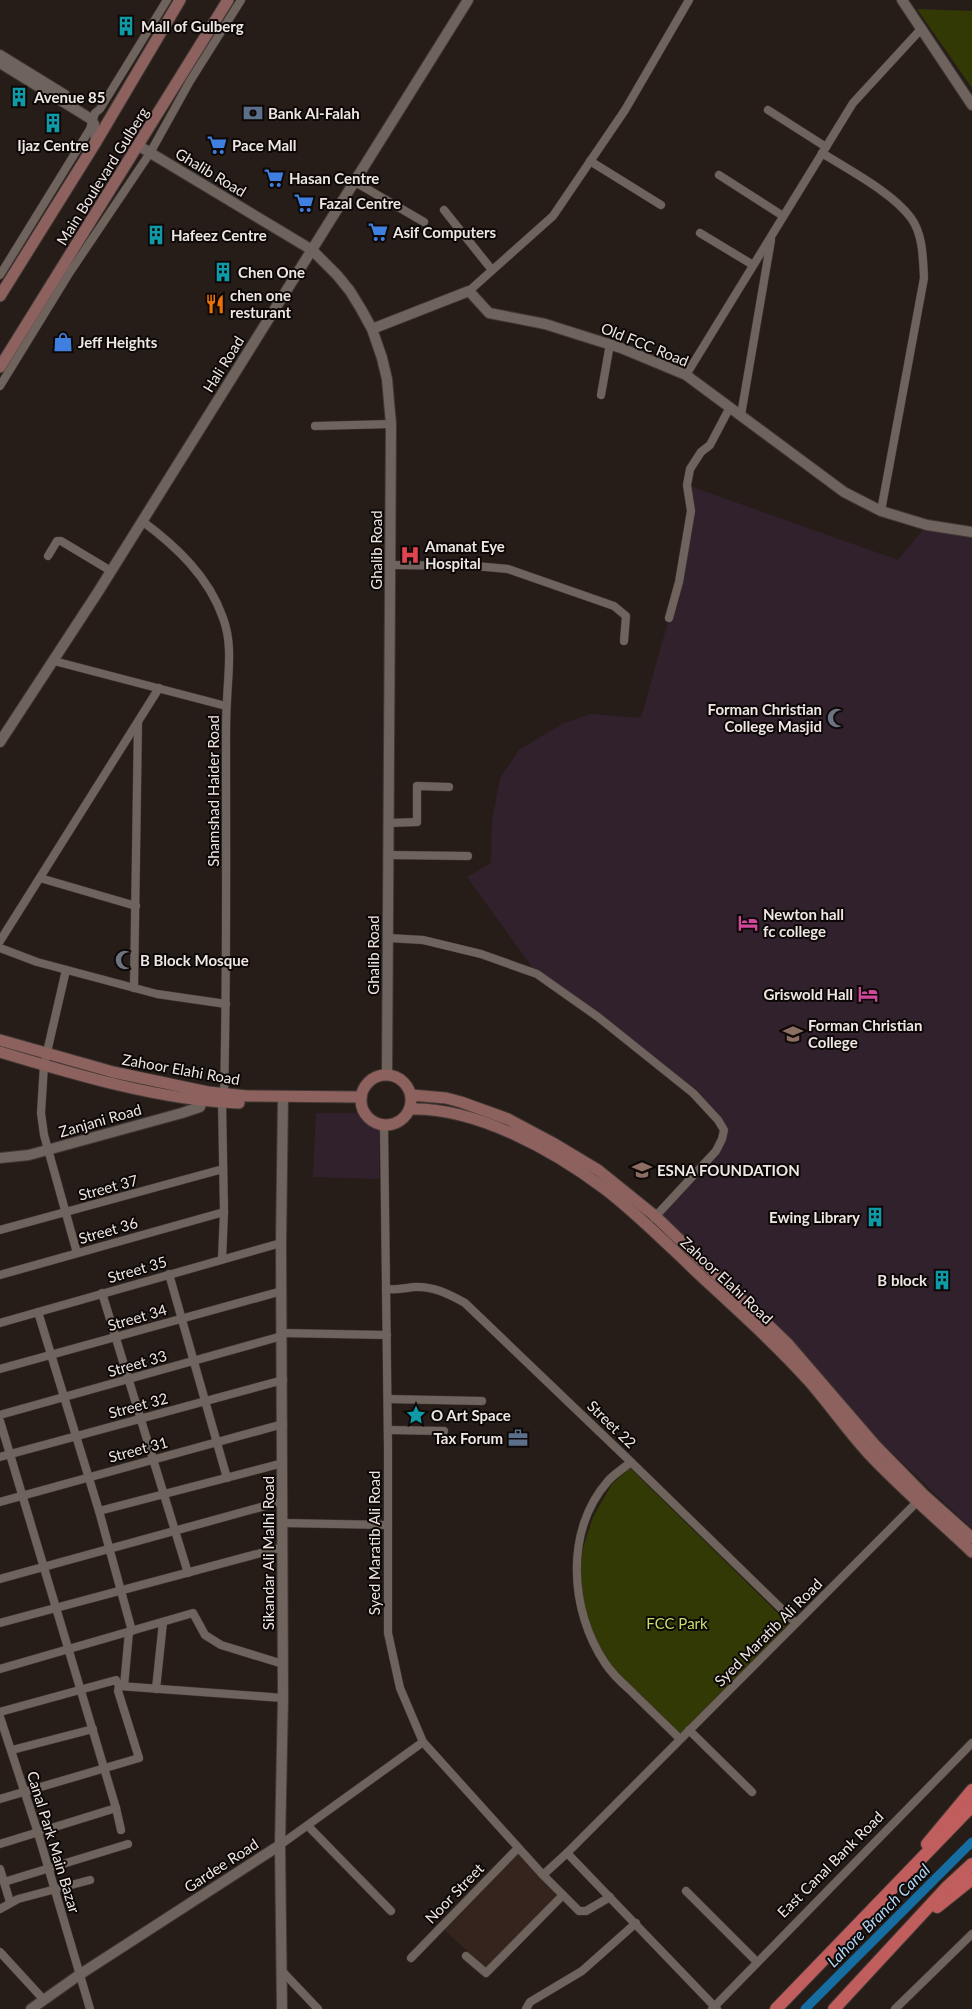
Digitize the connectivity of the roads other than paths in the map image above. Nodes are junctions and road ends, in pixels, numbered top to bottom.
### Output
1 (167, 0) edge
2 (180, 0) edge
3 (228, 0) edge
4 (241, 0) edge
5 (468, 0) edge
6 (689, 0) edge
7 (902, 0) edge
8 (922, 28) junction
9 (0, 55) edge
10 (0, 63) edge
11 (972, 105) edge
12 (768, 110) dead end
13 (93, 116) junction
14 (96, 142) junction
15 (139, 146) junction
16 (824, 150) junction
17 (150, 153) junction
18 (590, 161) junction
19 (719, 175) dead end
20 (355, 182) junction
21 (660, 204) dead end
22 (444, 210) dead end
23 (783, 216) junction
24 (424, 222) dead end
25 (700, 233) dead end
26 (772, 234) junction
27 (312, 250) junction
28 (753, 265) junction
29 (492, 270) junction
30 (0, 275) edge
31 (468, 290) junction
32 (0, 296) edge
33 (372, 329) junction
34 (610, 344) junction
35 (0, 367) edge
36 (686, 375) junction
37 (0, 386) edge
38 (601, 395) dead end
39 (730, 407) junction
40 (741, 415) junction
41 (391, 424) junction
42 (315, 426) dead end
43 (881, 511) junction
44 (142, 521) junction
45 (972, 532) edge
46 (48, 556) dead end
47 (391, 565) junction
48 (111, 571) junction
49 (669, 618) dead end
50 (624, 640) dead end
51 (54, 661) junction
52 (159, 688) junction
53 (226, 706) junction
54 (138, 721) junction
55 (0, 742) edge
56 (449, 787) dead end
57 (389, 823) junction
58 (388, 855) junction
59 (468, 856) dead end
60 (40, 878) junction
61 (136, 906) junction
62 (388, 938) junction
63 (0, 941) edge
64 (0, 948) edge
65 (66, 970) junction
66 (134, 988) junction
67 (226, 1004) junction
68 (0, 1040) edge
69 (0, 1052) edge
70 (46, 1060) junction
71 (387, 1075) junction
72 (411, 1095) junction
73 (223, 1098) junction
74 (283, 1100) junction
75 (202, 1101) junction
76 (361, 1101) junction
77 (410, 1109) junction
78 (384, 1125) junction
79 (48, 1150) junction
80 (0, 1158) edge
81 (223, 1169) junction
82 (66, 1212) junction
83 (224, 1212) junction
84 (655, 1216) junction
85 (646, 1225) junction
86 (0, 1230) edge
87 (282, 1243) junction
88 (77, 1253) junction
89 (222, 1259) junction
90 (168, 1274) junction
91 (0, 1275) edge
92 (386, 1289) junction
93 (282, 1291) junction
94 (102, 1293) junction
95 (38, 1312) junction
96 (181, 1319) junction
97 (0, 1323) edge
98 (282, 1335) junction
99 (387, 1335) junction
100 (117, 1337) junction
101 (51, 1355) junction
102 (194, 1361) junction
103 (0, 1369) edge
104 (130, 1379) junction
105 (283, 1380) junction
106 (64, 1398) junction
107 (388, 1399) junction
108 (205, 1401) junction
109 (482, 1401) dead end
110 (0, 1415) edge
111 (141, 1418) junction
112 (0, 1421) edge
113 (283, 1424) junction
114 (388, 1430) junction
115 (444, 1431) dead end
116 (76, 1436) junction
117 (217, 1442) junction
118 (10, 1454) junction
119 (0, 1457) edge
120 (154, 1459) junction
121 (631, 1462) junction
122 (283, 1463) junction
123 (88, 1478) junction
124 (227, 1478) junction
125 (164, 1494) junction
126 (22, 1496) junction
127 (921, 1498) junction
128 (283, 1501) junction
129 (0, 1502) edge
130 (99, 1512) junction
131 (283, 1523) junction
132 (388, 1525) junction
133 (175, 1531) junction
134 (972, 1538) edge
135 (283, 1547) junction
136 (109, 1549) junction
137 (972, 1552) edge
138 (44, 1567) junction
139 (188, 1573) junction
140 (0, 1579) edge
141 (121, 1591) junction
142 (56, 1608) junction
143 (163, 1622) junction
144 (0, 1623) edge
145 (796, 1624) junction
146 (131, 1631) junction
147 (69, 1649) junction
148 (283, 1664) junction
149 (0, 1669) edge
150 (121, 1686) junction
151 (156, 1689) junction
152 (81, 1690) junction
153 (283, 1698) junction
154 (0, 1712) edge
155 (0, 1717) edge
156 (93, 1729) junction
157 (689, 1730) junction
158 (680, 1739) junction
159 (423, 1742) junction
160 (972, 1743) edge
161 (12, 1750) junction
162 (104, 1768) junction
163 (24, 1790) junction
164 (972, 1790) edge
165 (752, 1792) dead end
166 (0, 1799) edge
167 (972, 1806) edge
168 (116, 1808) junction
169 (308, 1826) junction
170 (121, 1830) dead end
171 (38, 1833) junction
172 (0, 1844) edge
173 (128, 1844) dead end
174 (280, 1845) junction
175 (518, 1848) junction
176 (567, 1853) junction
177 (972, 1864) edge
178 (0, 1868) edge
179 (49, 1869) junction
180 (543, 1875) junction
181 (972, 1879) edge
182 (90, 1880) dead end
183 (4, 1882) junction
184 (893, 1890) junction
185 (55, 1891) junction
186 (686, 1891) dead end
187 (563, 1896) junction
188 (610, 1897) junction
189 (10, 1902) junction
190 (0, 1909) edge
191 (391, 1911) dead end
192 (920, 1918) junction
193 (636, 1923) junction
194 (970, 1939) edge
195 (0, 1952) edge
196 (466, 1956) dead end
197 (411, 1958) dead end
198 (757, 1962) junction
199 (281, 1970) junction
200 (79, 1975) junction
201 (44, 2000) junction
202 (715, 2008) edge
203 (32, 2009) edge
204 (90, 2009) edge
205 (282, 2009) edge
206 (318, 2009) edge
207 (526, 2009) edge
208 (776, 2009) edge
209 (834, 2009) edge
210 (894, 2009) edge

1 - 13 street
2 - 14 main road, Main Boulevard Gulberg
3 - 15 main road, Main Boulevard Gulberg
4 - 17 street
5 - 20 street, Hali Road
6 - 18 street
7 - 8 street
8 - 11 street
8 - 16 street
9 - 13 street
10 - 13 street
12 - 16 street
13 - 14 street
13 - 30 street
14 - 32 main road, Main Boulevard Gulberg
15 - 17 street, Ghalib Road
15 - 35 main road, Main Boulevard Gulberg
16 - 23 street
16 - 43 street
17 - 27 street, Ghalib Road
17 - 37 street
18 - 21 street
18 - 29 street
19 - 23 street
20 - 24 street
20 - 27 street, Hali Road
22 - 29 street
23 - 26 street
25 - 28 street
26 - 28 street
26 - 40 street
27 - 33 street, Ghalib Road
27 - 44 street, Hali Road
28 - 36 street
29 - 31 street
31 - 33 street
31 - 34 street, Old FCC Road
33 - 41 street, Ghalib Road
34 - 36 street, Old FCC Road
34 - 38 street
36 - 39 street, Old FCC Road
39 - 40 street, Old FCC Road
39 - 49 street
40 - 43 street, Old FCC Road
41 - 42 street
41 - 47 street, Ghalib Road
43 - 45 street, Old FCC Road
44 - 48 street, Hali Road
44 - 53 street, Shamshad Haider Road
46 - 48 street
47 - 50 street
47 - 57 street, Ghalib Road
48 - 51 street, Hali Road
51 - 52 street
51 - 55 street, Hali Road
52 - 53 street
52 - 54 street
53 - 67 street, Shamshad Haider Road
54 - 60 street
54 - 61 street
56 - 57 street
57 - 58 street, Ghalib Road
58 - 59 street
58 - 62 street, Ghalib Road
60 - 61 street
60 - 63 street
61 - 66 street
62 - 71 street, Ghalib Road
62 - 84 street
64 - 65 street
65 - 66 street
65 - 70 street
66 - 67 street
67 - 73 street, Shamshad Haider Road
68 - 70 main road, Zahoor Elahi Road
69 - 70 main road, Zahoor Elahi Road
70 - 73 main road, Zahoor Elahi Road
70 - 75 main road, Zahoor Elahi Road
70 - 79 street
71 - 72 main road
71 - 76 main road
72 - 77 main road
72 - 84 main road, Zahoor Elahi Road
73 - 74 main road, Zahoor Elahi Road
73 - 75 main road, Zahoor Elahi Road
73 - 81 street, Shamshad Haider Road
74 - 76 main road, Zahoor Elahi Road
74 - 87 street, Sikandar Ali Malhi Road
75 - 79 street, Zanjani Road
76 - 78 main road
77 - 78 main road
77 - 85 main road, Zahoor Elahi Road
78 - 92 street, Syed Maratib Ali Road
79 - 80 street, Zanjani Road
79 - 82 street
81 - 82 street, Street 37
81 - 83 street, Shamshad Haider Road
82 - 86 street, Street 37
82 - 88 street
83 - 88 street, Street 36
83 - 89 street, Shamshad Haider Road
84 - 85 street
84 - 127 main road, Zahoor Elahi Road
85 - 127 main road, Zahoor Elahi Road
87 - 89 street, Street 35
87 - 93 street, Sikandar Ali Malhi Road
88 - 91 street, Street 36
89 - 90 street, Street 35
90 - 94 street, Street 35
90 - 96 street
92 - 99 street, Syed Maratib Ali Road
92 - 121 street, Street 22
93 - 96 street, Street 34
93 - 98 street, Sikandar Ali Malhi Road
94 - 95 street, Street 35
94 - 100 street
95 - 97 street, Street 35
95 - 101 street
96 - 100 street, Street 34
96 - 102 street
98 - 99 street, Street 33
98 - 102 street, Street 33
98 - 105 street, Sikandar Ali Malhi Road
99 - 107 street, Syed Maratib Ali Road
100 - 101 street, Street 34
100 - 104 street
101 - 103 street, Street 34
101 - 106 street
102 - 104 street, Street 33
102 - 108 street
104 - 106 street, Street 33
104 - 111 street
105 - 108 street, Street 32
105 - 113 street, Sikandar Ali Malhi Road
106 - 110 street, Street 33
106 - 116 street
107 - 109 street
107 - 114 street, Syed Maratib Ali Road
108 - 111 street, Street 32
108 - 117 street
111 - 116 street, Street 32
111 - 120 street
112 - 118 street
113 - 117 street, Street 31
113 - 122 street, Sikandar Ali Malhi Road
114 - 115 street
114 - 132 street, Syed Maratib Ali Road
116 - 118 street, Street 32
116 - 123 street
117 - 120 street, Street 31
117 - 124 street
118 - 119 street, Street 32
118 - 126 street
120 - 123 street, Street 31
120 - 125 street
121 - 145 street, Street 22
121 - 158 street
122 - 124 street
122 - 128 street, Sikandar Ali Malhi Road
123 - 126 street, Street 31
123 - 130 street
124 - 125 street
125 - 130 street
125 - 133 street
126 - 129 street, Street 31
126 - 138 street
127 - 134 main road, Zahoor Elahi Road
127 - 137 main road, Zahoor Elahi Road
127 - 145 street, Syed Maratib Ali Road
128 - 131 street, Sikandar Ali Malhi Road
128 - 133 street
130 - 136 street
131 - 132 street
131 - 135 street, Sikandar Ali Malhi Road
132 - 159 street, Syed Maratib Ali Road
133 - 136 street
133 - 139 street
135 - 139 street
135 - 148 street, Sikandar Ali Malhi Road
136 - 138 street
136 - 141 street
138 - 140 street
138 - 142 street
139 - 141 street
141 - 142 street
141 - 146 street
142 - 144 street
142 - 147 street
143 - 146 street
143 - 148 street
143 - 151 street
145 - 157 street, Syed Maratib Ali Road
146 - 147 street
146 - 150 street
147 - 149 street
147 - 152 street
148 - 153 street, Sikandar Ali Malhi Road
150 - 151 street
150 - 152 street
150 - 162 street
151 - 153 street
152 - 154 street
152 - 156 street
153 - 174 street, Sikandar Ali Malhi Road
155 - 161 street, Canal Park Main Bazar
156 - 161 street
156 - 162 street
157 - 158 street, Syed Maratib Ali Road
157 - 165 street
158 - 176 street, Syed Maratib Ali Road
159 - 169 street, Gardee Road
159 - 175 street, Syed Maratib Ali Road
160 - 198 street, East Canal Bank Road
161 - 163 street, Canal Park Main Bazar
162 - 163 street
162 - 168 street
163 - 166 street
163 - 171 street, Canal Park Main Bazar
164 - 184 highway
167 - 184 highway
168 - 170 street
168 - 171 street
169 - 174 street, Gardee Road
169 - 191 street
171 - 172 street
171 - 179 street, Canal Park Main Bazar
173 - 179 street
174 - 199 street, Sikandar Ali Malhi Road
174 - 200 street, Gardee Road
175 - 180 street, Syed Maratib Ali Road
175 - 197 street, Noor Street
176 - 180 street, Syed Maratib Ali Road
176 - 188 street
177 - 192 highway
178 - 183 street
179 - 183 street
179 - 185 street, Canal Park Main Bazar
180 - 187 street
181 - 192 highway
182 - 185 street
183 - 189 street
184 - 208 highway
185 - 189 street
185 - 200 street, Canal Park Main Bazar
186 - 198 street
187 - 188 street
187 - 196 street
188 - 193 street
189 - 190 street
192 - 209 highway
193 - 202 street
193 - 207 street
194 - 210 street
195 - 201 street
198 - 202 street, East Canal Bank Road
199 - 205 street, Sikandar Ali Malhi Road
199 - 206 street
200 - 201 street, Gardee Road
200 - 204 street, Canal Park Main Bazar
201 - 203 street, Gardee Road

